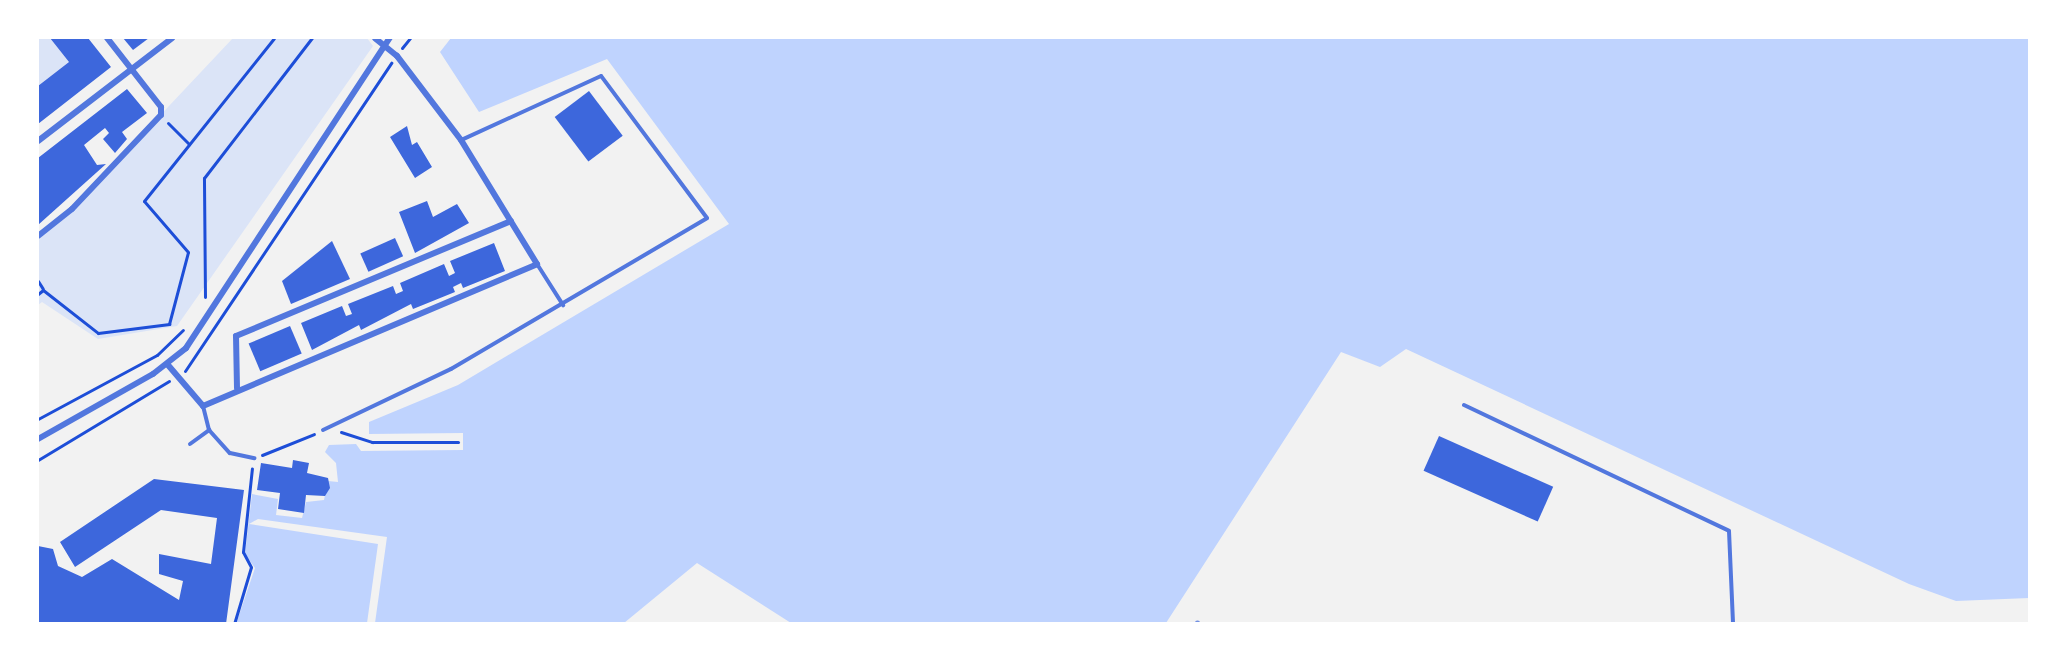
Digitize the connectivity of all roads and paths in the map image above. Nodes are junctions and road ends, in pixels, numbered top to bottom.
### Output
1 (107, 38) edge
2 (172, 38) edge
3 (274, 38) edge
4 (312, 38) edge
5 (375, 38) edge
6 (390, 38) edge
7 (383, 48) junction
8 (397, 56) junction
9 (132, 70) junction
10 (161, 116) junction
11 (461, 140) junction
12 (38, 141) edge
13 (189, 145) junction
14 (511, 221) junction
15 (38, 236) edge
16 (537, 264) junction
17 (38, 281) edge
18 (43, 290) junction
19 (38, 294) edge
20 (563, 305) junction
21 (199, 308) dead end
22 (188, 323) dead end
23 (168, 365) junction
24 (177, 376) junction
25 (237, 388) junction
26 (1464, 405) dead end
27 (203, 406) junction
28 (38, 419) edge
29 (209, 430) junction
30 (323, 430) junction
31 (38, 439) edge
32 (458, 442) dead end
33 (190, 444) dead end
34 (254, 458) junction
35 (38, 460) edge
36 (234, 624) edge
37 (1733, 624) edge

1 - 9 street
2 - 9 street
3 - 13 path
4 - 21 path
5 - 7 street
6 - 7 street
7 - 8 street
7 - 23 street
8 - 11 street
8 - 24 path
9 - 10 street
9 - 12 street
10 - 13 path
10 - 15 street
11 - 14 street
11 - 20 lane
13 - 18 path
14 - 16 street
14 - 25 street
16 - 20 lane
16 - 25 street
17 - 18 path
18 - 19 path
20 - 30 lane
22 - 28 path
23 - 24 street
23 - 31 street
24 - 27 street
24 - 35 path
25 - 27 street
26 - 37 lane
27 - 29 lane
29 - 33 lane
29 - 34 lane
30 - 32 path
30 - 34 path
34 - 36 path

